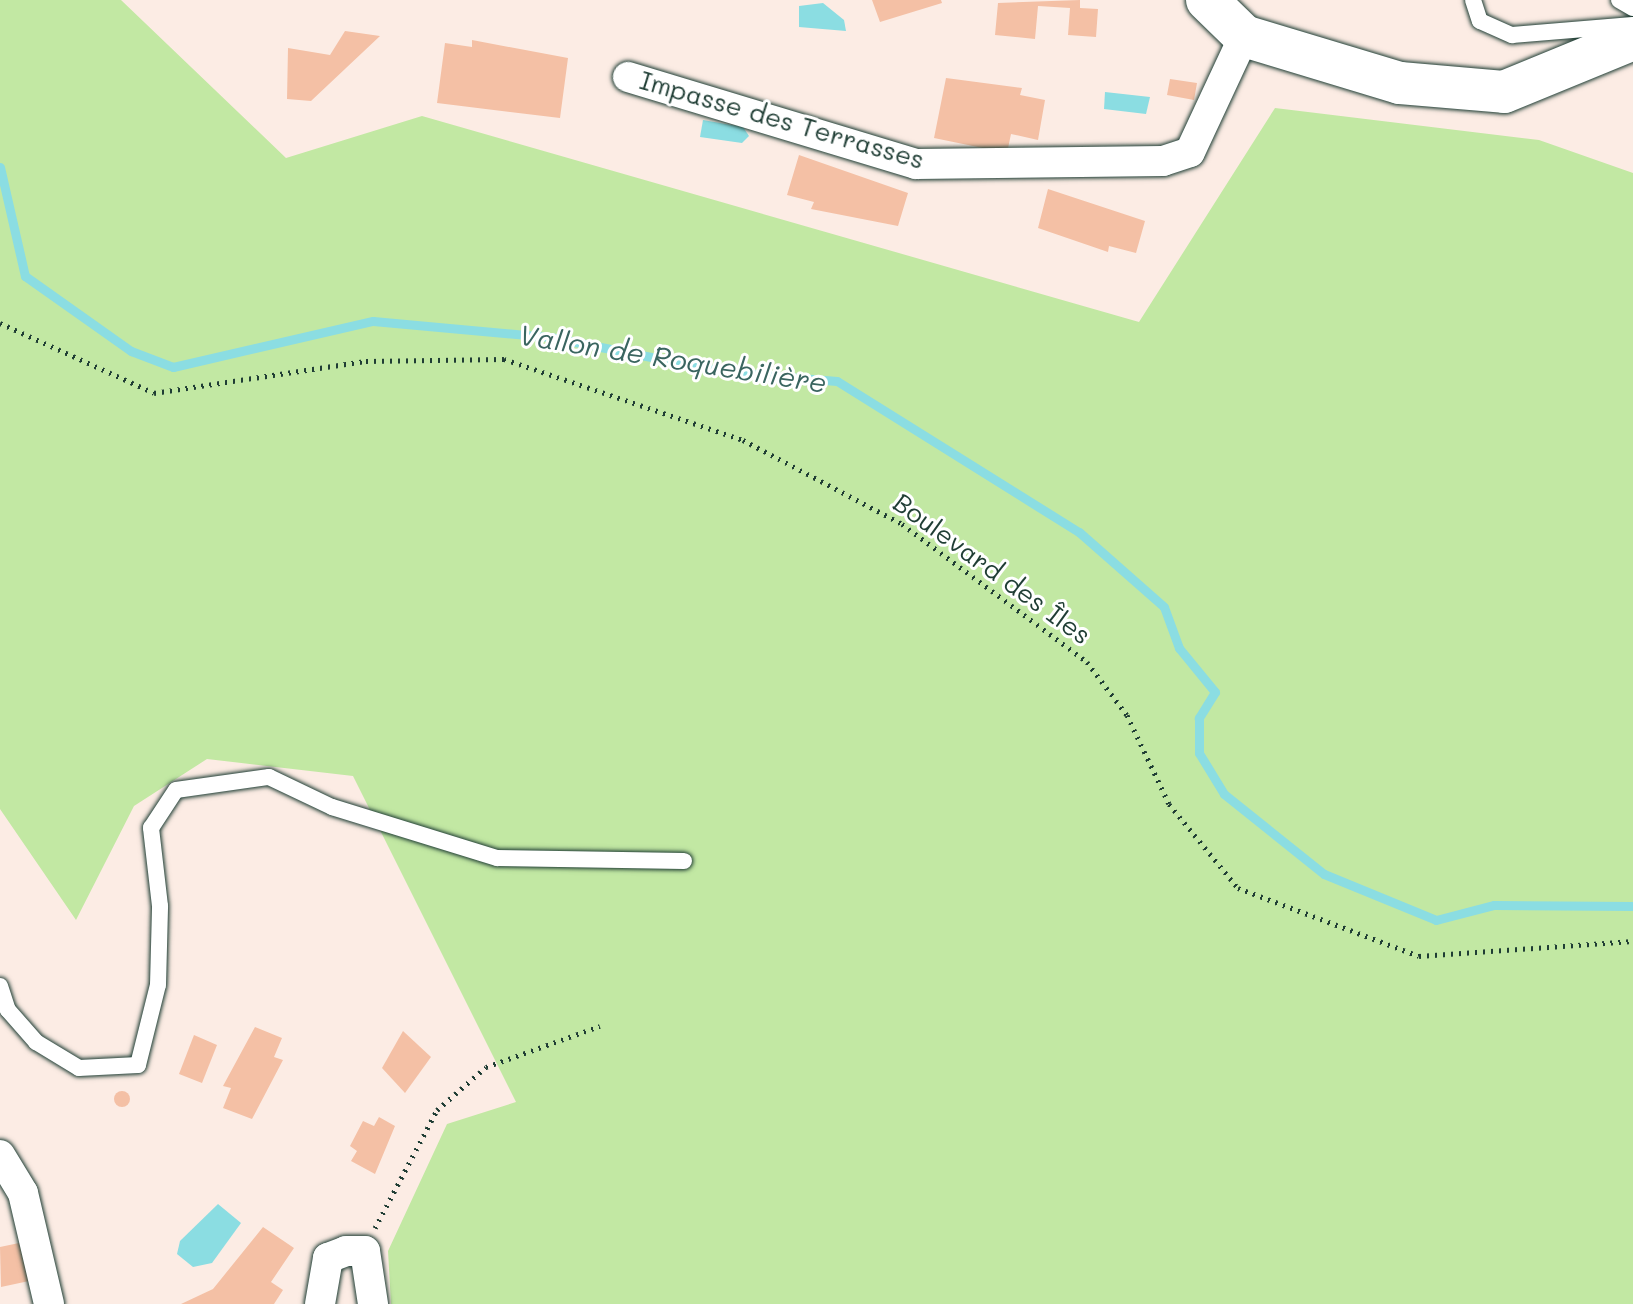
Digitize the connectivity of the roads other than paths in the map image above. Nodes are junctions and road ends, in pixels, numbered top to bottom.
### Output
1 (1207, 0) edge
2 (1473, 0) edge
3 (1619, 0) edge
4 (1633, 8) edge
5 (1633, 25) edge
6 (1244, 36) junction
7 (1633, 39) edge
8 (628, 77) dead end
9 (684, 861) dead end
10 (0, 986) edge
11 (0, 1155) edge
12 (49, 1304) edge
13 (320, 1304) edge
14 (373, 1304) edge

1 - 6 main road
2 - 5 lane
3 - 4 lane
6 - 7 main road
6 - 8 street, Impasse des Terrasses
9 - 10 lane
11 - 12 street
13 - 14 street

